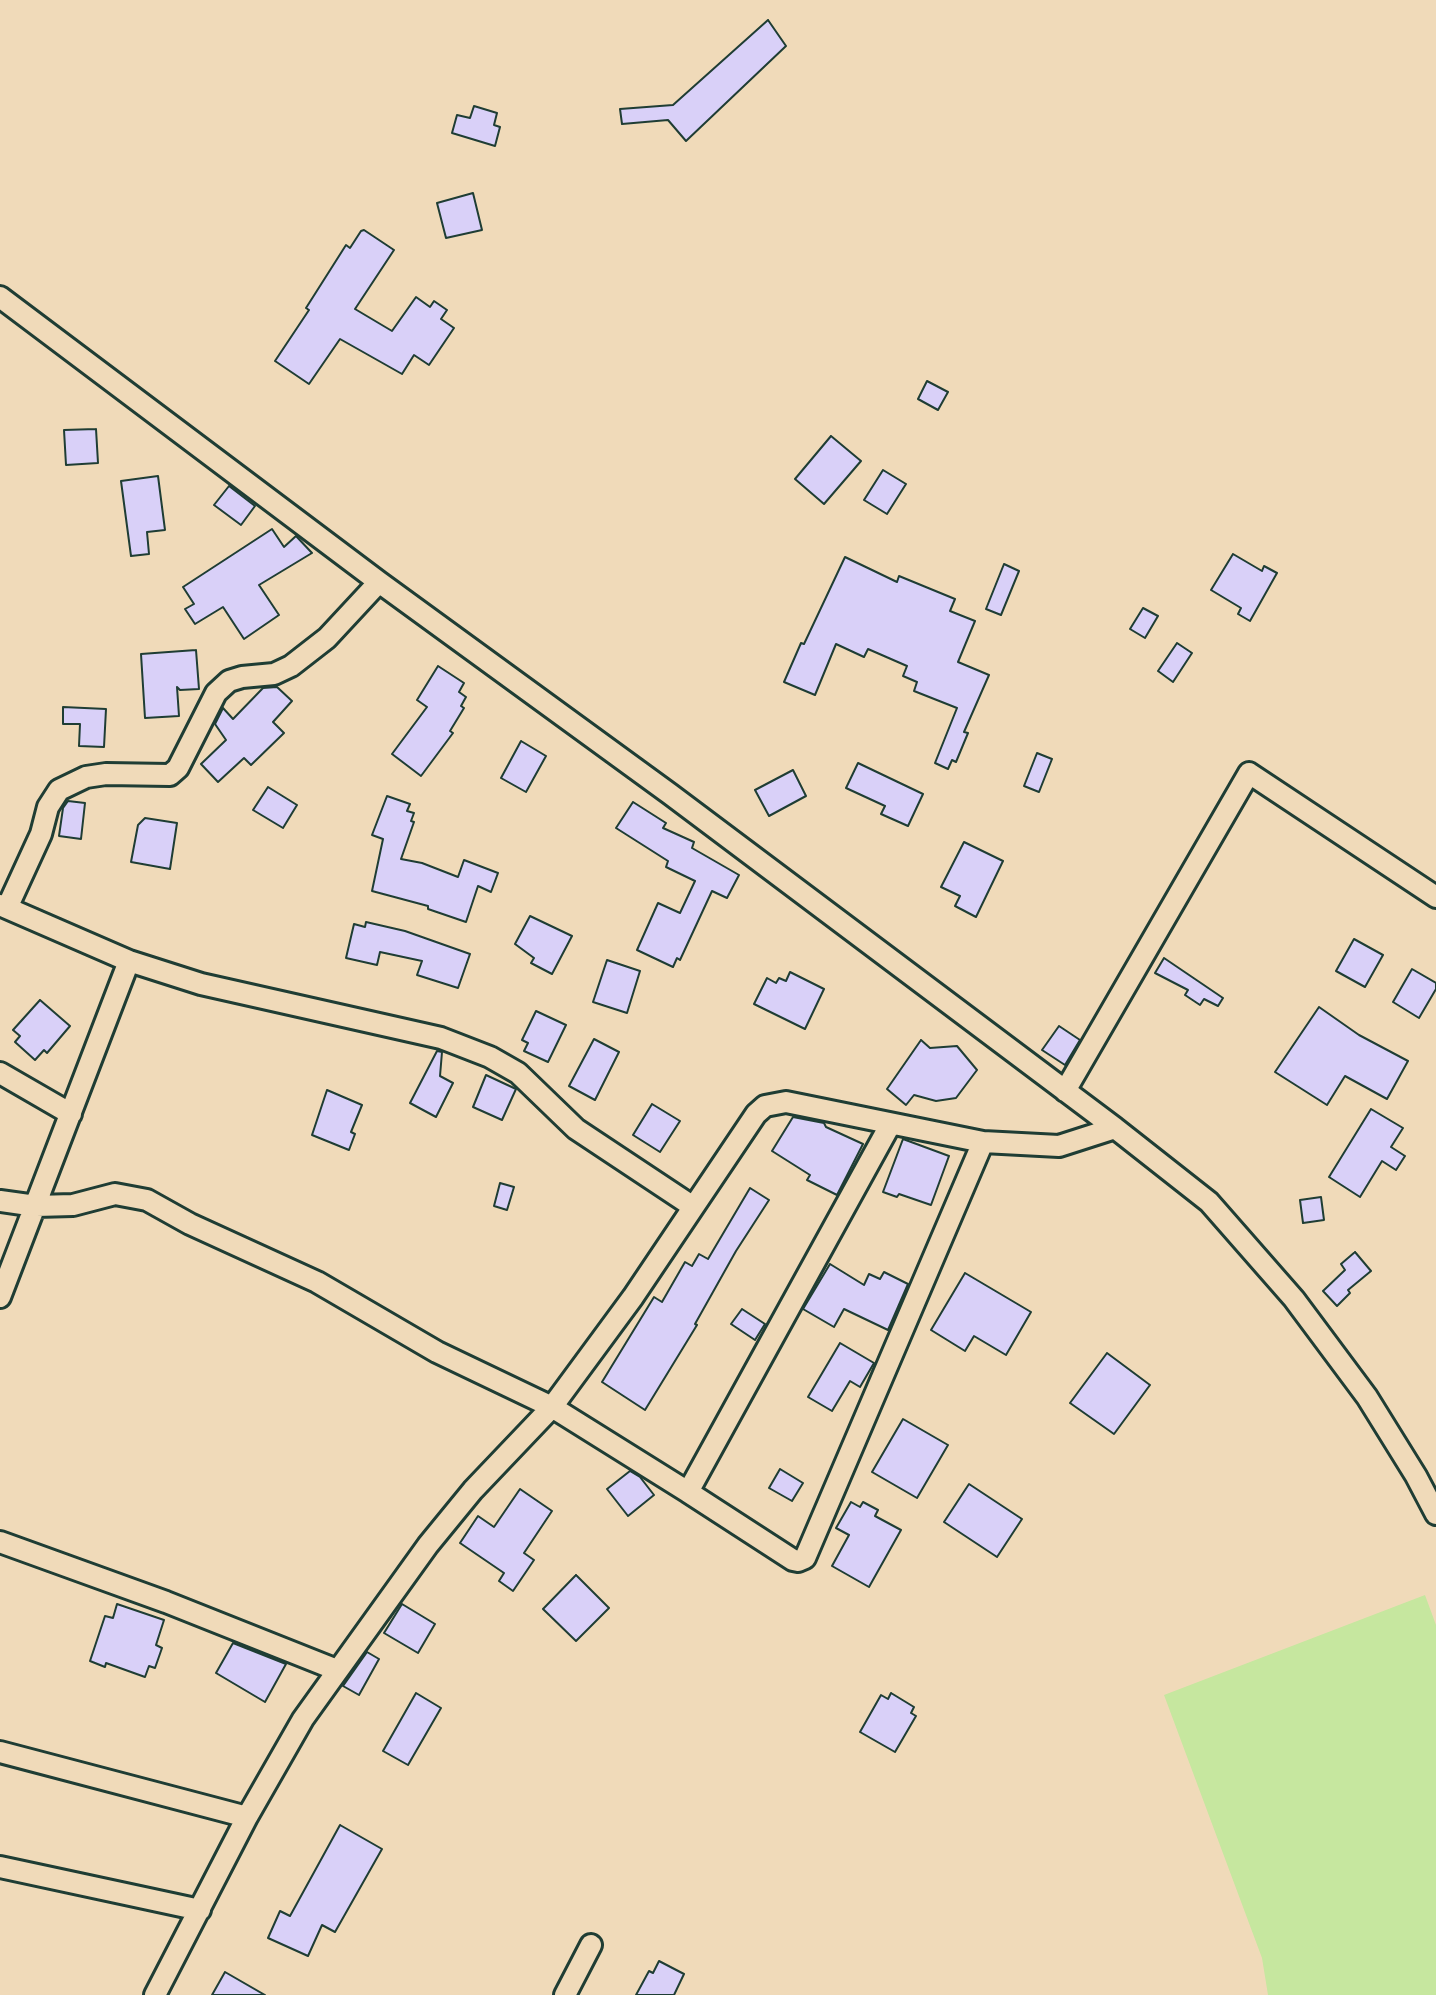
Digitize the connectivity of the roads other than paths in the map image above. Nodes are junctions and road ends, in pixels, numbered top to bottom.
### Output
1 (0, 297) edge
2 (379, 582) junction
3 (1436, 897) edge
4 (3, 907) edge
5 (129, 961) junction
6 (0, 1073) edge
7 (1065, 1091) junction
8 (71, 1114) junction
9 (890, 1125) junction
10 (1115, 1128) junction
11 (983, 1142) junction
12 (0, 1201) edge
13 (36, 1206) junction
14 (692, 1206) junction
15 (0, 1297) edge
16 (552, 1407) junction
17 (688, 1492) junction
18 (1436, 1514) edge
19 (0, 1542) edge
20 (337, 1670) junction
21 (0, 1752) edge
22 (247, 1817) junction
23 (0, 1867) edge
24 (200, 1910) junction
25 (591, 1945) dead end
26 (155, 1995) edge
27 (565, 1995) edge

1 - 2 street
2 - 4 street
2 - 7 street
3 - 7 street
4 - 5 street
5 - 8 street
5 - 14 street
6 - 8 street
7 - 10 street
8 - 13 street
9 - 11 street
9 - 14 street
9 - 17 street
10 - 11 street
10 - 18 street
11 - 17 street
12 - 13 street
13 - 15 street
13 - 16 street
14 - 16 street
16 - 17 street
16 - 20 street
19 - 20 street
20 - 22 street
21 - 22 street
22 - 24 street
23 - 24 street
24 - 26 street
25 - 27 street

